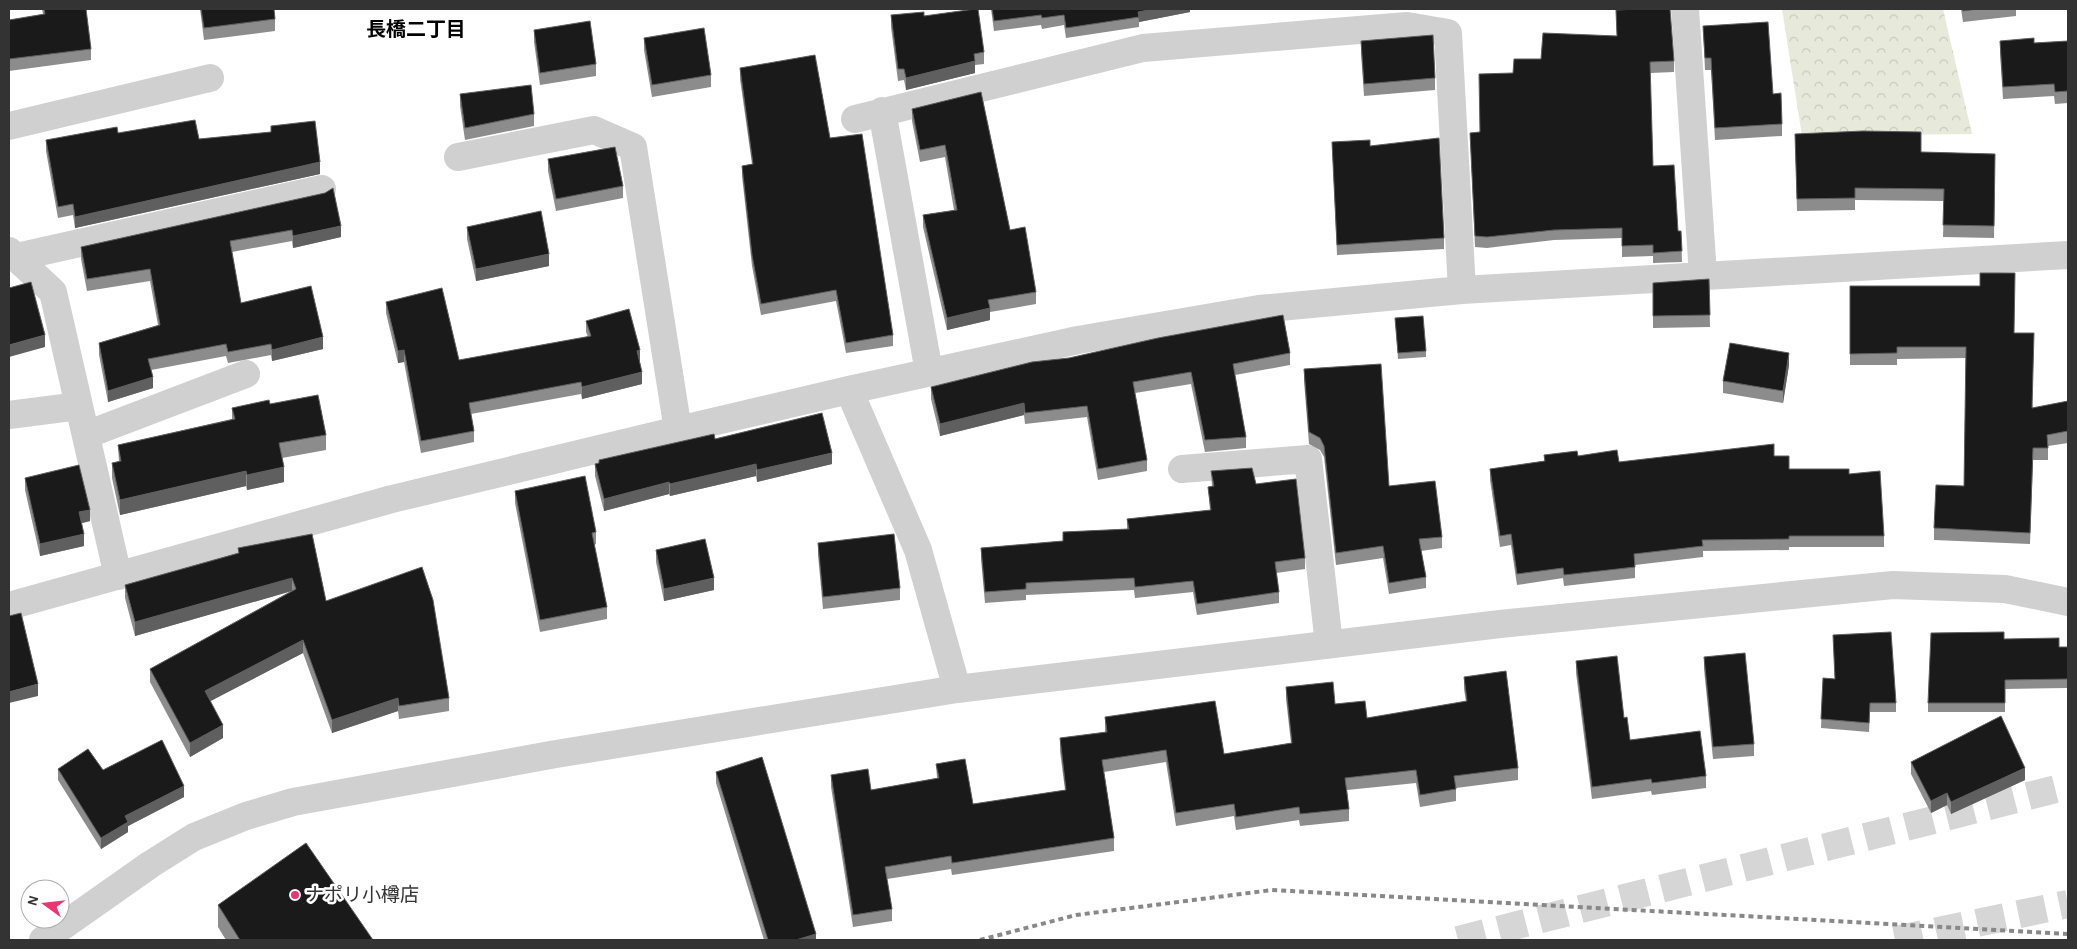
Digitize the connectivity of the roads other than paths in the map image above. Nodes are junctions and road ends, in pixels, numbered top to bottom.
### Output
1 (1685, 9) edge
2 (210, 78) dead end
3 (882, 112) junction
4 (855, 118) dead end
5 (9, 126) edge
6 (458, 157) dead end
7 (322, 190) dead end
8 (13, 254) edge
9 (2068, 254) edge
10 (1703, 275) junction
11 (1462, 290) junction
12 (929, 372) junction
13 (246, 374) dead end
14 (849, 390) junction
15 (79, 406) junction
16 (9, 415) edge
17 (678, 430) junction
18 (86, 435) junction
19 (1182, 469) dead end
20 (118, 576) junction
21 (2068, 602) edge
22 (9, 606) edge
23 (1329, 644) junction
24 (957, 689) junction
25 (43, 940) edge

1 - 10 street
2 - 5 street
3 - 4 street
3 - 11 street
3 - 12 street
6 - 17 street
7 - 8 street
8 - 15 street
9 - 10 street
10 - 11 street
11 - 12 street
12 - 14 street
13 - 18 street
14 - 17 street
14 - 24 street
15 - 16 street
15 - 18 street
17 - 20 street
18 - 20 street
19 - 23 street
20 - 22 street
21 - 23 street
23 - 24 street
24 - 25 street

